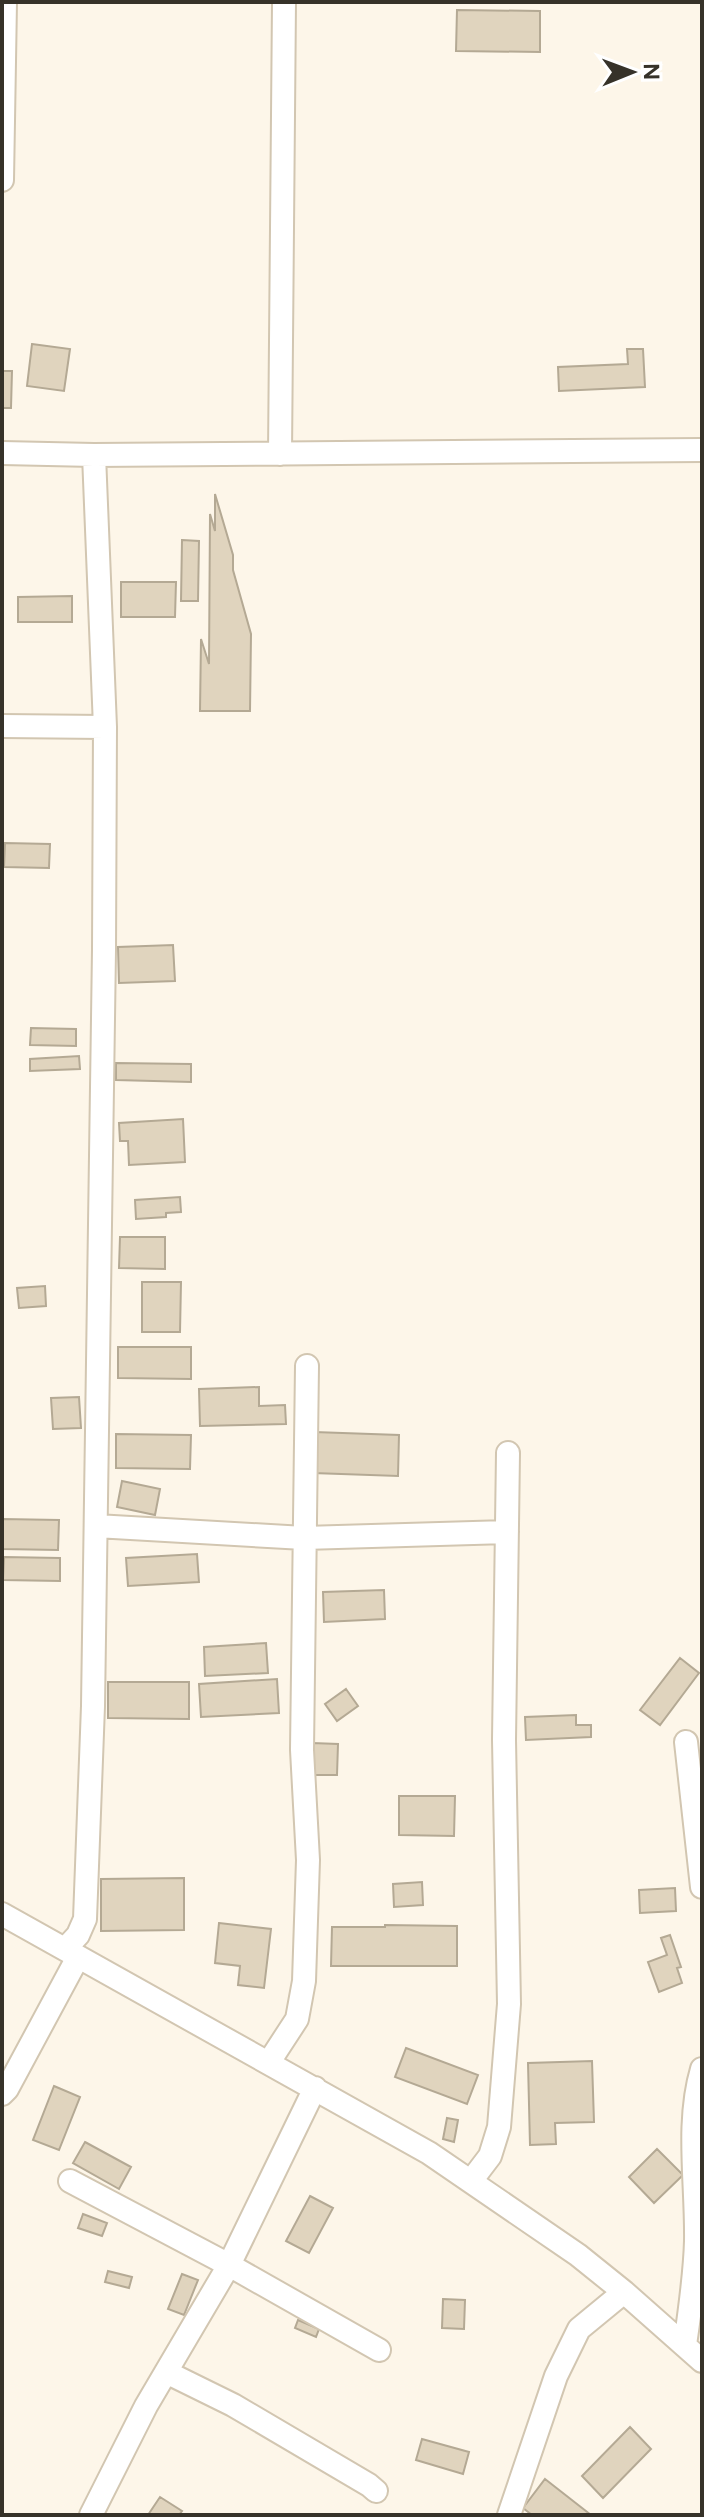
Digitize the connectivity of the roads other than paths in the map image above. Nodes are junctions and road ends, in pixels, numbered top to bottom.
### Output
1 (5, 2) edge
2 (284, 2) edge
3 (2, 180) edge
4 (702, 450) edge
5 (2, 453) edge
6 (280, 454) junction
7 (94, 455) junction
8 (2, 726) edge
9 (105, 727) junction
10 (307, 1366) dead end
11 (508, 1453) dead end
12 (96, 1526) junction
13 (507, 1532) junction
14 (304, 1538) junction
15 (686, 1742) dead end
16 (702, 1887) edge
17 (2, 1914) edge
18 (72, 1953) junction
19 (269, 2062) junction
20 (702, 2069) edge
21 (315, 2088) junction
22 (2, 2094) edge
23 (70, 2181) dead end
24 (471, 2181) junction
25 (229, 2265) junction
26 (624, 2292) junction
27 (685, 2345) junction
28 (379, 2350) dead end
29 (702, 2361) edge
30 (166, 2372) junction
31 (376, 2491) dead end
32 (91, 2515) edge
33 (509, 2515) edge

1 - 3 street
2 - 6 street
4 - 6 street
5 - 7 street
6 - 7 street
7 - 9 street
8 - 9 street
9 - 12 street
10 - 14 street
11 - 13 street
12 - 14 street
12 - 18 street
13 - 14 street
13 - 24 street
14 - 19 street
15 - 16 street
17 - 18 street
18 - 19 street
18 - 22 street
19 - 21 street
20 - 27 street
21 - 24 street
21 - 25 street
23 - 25 street
24 - 26 street
25 - 28 street
25 - 30 street
26 - 27 street
26 - 33 street
27 - 29 street
30 - 31 street
30 - 32 street

